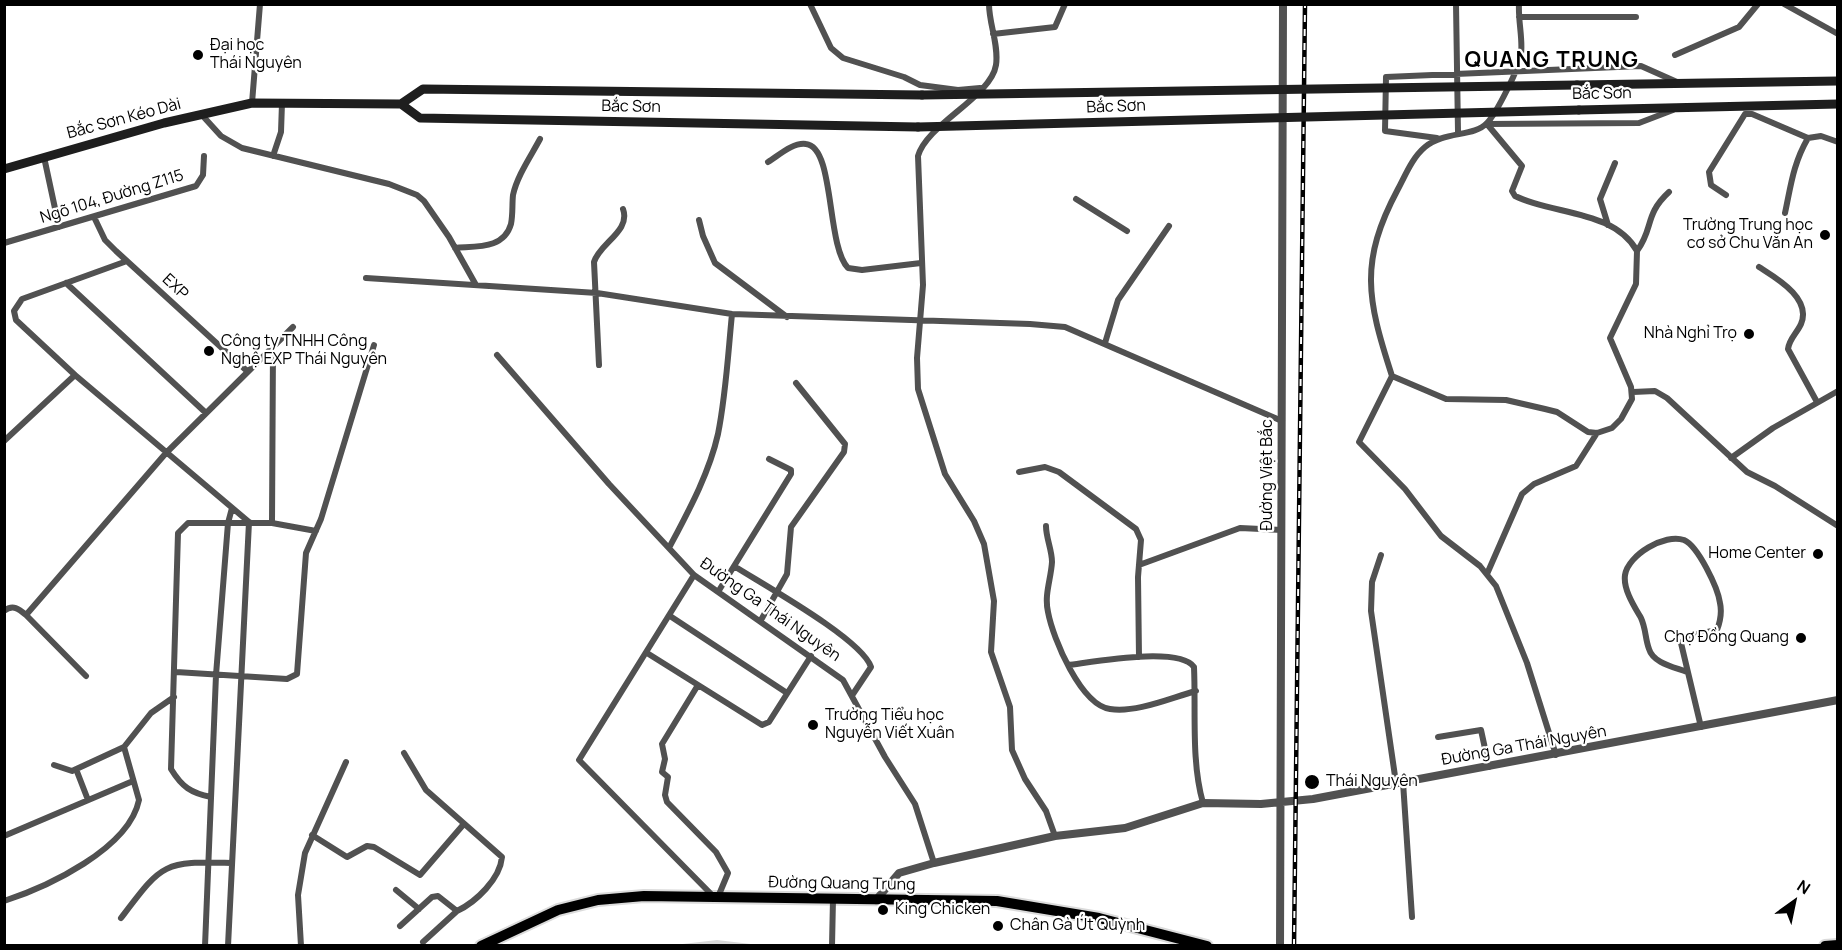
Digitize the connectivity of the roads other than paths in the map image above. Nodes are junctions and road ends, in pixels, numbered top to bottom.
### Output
1 (260, 4) edge
2 (810, 4) edge
3 (989, 4) edge
4 (1065, 4) edge
5 (1283, 4) edge
6 (1456, 4) edge
7 (1519, 4) edge
8 (1758, 4) edge
9 (1784, 4) edge
10 (1518, 17) junction
11 (1636, 17) dead end
12 (993, 34) junction
13 (1838, 34) edge
14 (1675, 55) dead end
15 (1514, 72) junction
16 (1457, 73) junction
17 (1838, 81) edge
18 (1680, 83) junction
19 (981, 88) junction
20 (252, 103) junction
21 (282, 103) junction
22 (400, 104) junction
23 (1838, 104) edge
24 (1679, 107) junction
25 (201, 114) junction
26 (1487, 124) junction
27 (1458, 132) junction
28 (1437, 138) junction
29 (1808, 138) junction
30 (540, 139) dead end
31 (1838, 142) edge
32 (204, 156) dead end
33 (273, 156) junction
34 (44, 157) junction
35 (768, 162) dead end
36 (1615, 164) dead end
37 (4, 169) edge
38 (1669, 192) dead end
39 (1726, 195) dead end
40 (1076, 199) dead end
41 (623, 208) dead end
42 (1785, 213) dead end
43 (94, 217) junction
44 (699, 220) dead end
45 (1608, 225) junction
46 (1168, 226) dead end
47 (59, 227) junction
48 (1127, 231) dead end
49 (4, 243) edge
50 (455, 248) junction
51 (1638, 251) junction
52 (127, 261) junction
53 (921, 263) junction
54 (1759, 267) dead end
55 (366, 278) dead end
56 (66, 283) junction
57 (476, 285) junction
58 (597, 293) junction
59 (732, 314) junction
60 (787, 317) junction
61 (920, 322) junction
62 (293, 327) dead end
63 (1105, 343) junction
64 (374, 345) dead end
65 (273, 346) junction
66 (497, 355) dead end
67 (599, 365) dead end
68 (247, 371) junction
69 (75, 375) junction
70 (1392, 376) junction
71 (796, 383) dead end
72 (1838, 391) edge
73 (1632, 392) junction
74 (1817, 402) junction
75 (206, 413) junction
76 (1281, 421) junction
77 (1597, 433) junction
78 (4, 441) edge
79 (166, 453) junction
80 (1731, 458) junction
81 (769, 459) dead end
82 (1019, 472) dead end
83 (232, 508) junction
84 (249, 522) junction
85 (228, 523) junction
86 (272, 523) junction
87 (1046, 526) dead end
88 (1838, 526) edge
89 (1282, 530) junction
90 (316, 531) junction
91 (669, 548) junction
92 (1381, 555) dead end
93 (1139, 565) junction
94 (734, 566) junction
95 (1487, 574) junction
96 (694, 575) junction
97 (718, 592) junction
98 (777, 593) junction
99 (4, 611) edge
100 (26, 615) junction
101 (670, 616) junction
102 (761, 620) junction
103 (647, 653) junction
104 (811, 656) junction
105 (1139, 657) junction
106 (1068, 665) junction
107 (176, 672) junction
108 (1687, 672) junction
109 (216, 675) junction
110 (239, 675) junction
111 (86, 676) dead end
112 (698, 685) junction
113 (1196, 691) junction
114 (787, 693) junction
115 (853, 694) junction
116 (174, 697) junction
117 (1838, 700) edge
118 (1701, 727) junction
119 (1438, 737) dead end
120 (124, 747) junction
121 (404, 753) dead end
122 (1556, 755) junction
123 (346, 762) dead end
124 (54, 765) dead end
125 (1489, 767) junction
126 (76, 769) junction
127 (133, 781) junction
128 (1399, 783) junction
129 (211, 797) junction
130 (88, 800) junction
131 (1280, 802) junction
132 (1203, 803) junction
133 (463, 825) junction
134 (312, 835) junction
135 (4, 836) edge
136 (1055, 836) junction
137 (209, 862) junction
138 (231, 863) junction
139 (934, 863) junction
140 (396, 890) dead end
141 (716, 897) junction
142 (833, 899) junction
143 (876, 900) junction
144 (4, 901) edge
145 (419, 909) junction
146 (457, 911) junction
147 (1412, 917) dead end
148 (121, 918) dead end
149 (400, 926) dead end
150 (423, 942) dead end
151 (205, 945) edge
152 (228, 945) edge
153 (301, 945) edge
154 (481, 945) edge
155 (832, 945) edge
156 (1207, 945) edge
157 (1280, 945) edge
158 (1825, 945) edge
159 (1838, 945) edge

1 - 20 street
2 - 19 street
3 - 12 street
4 - 12 street
5 - 76 street, Đường Việt Bắc
6 - 16 street
7 - 10 street
8 - 14 street
9 - 13 street
10 - 11 street
10 - 15 street
12 - 19 street
15 - 16 street
15 - 18 street
15 - 26 street
16 - 27 street
16 - 28 street
17 - 18 main road, Bắc Sơn
18 - 22 main road, Bắc Sơn, bridge
19 - 53 street
20 - 21 main road, Bắc Sơn
20 - 25 main road, Bắc Sơn Kéo Dài
21 - 22 main road, Bắc Sơn
21 - 33 street
22 - 24 main road, Bắc Sơn, bridge
23 - 24 main road, Bắc Sơn
24 - 26 street
25 - 33 street
25 - 34 main road, Bắc Sơn Kéo Dài
26 - 27 street
26 - 45 street
27 - 28 street
28 - 70 street
29 - 31 street
29 - 39 street
29 - 42 street
30 - 50 street
32 - 43 street, Ngõ 104, Đường Z115
33 - 50 street
34 - 37 main road, Bắc Sơn Kéo Dài
34 - 47 street
35 - 53 street
36 - 45 street
38 - 51 street
40 - 48 street
41 - 58 street
43 - 47 street, Ngõ 104, Đường Z115
43 - 52 street, EXP
44 - 60 street
45 - 51 street
46 - 63 street
47 - 49 street, Ngõ 104, Đường Z115
50 - 57 street
51 - 73 street
52 - 56 street
52 - 68 street, EXP
53 - 61 street
54 - 74 street
55 - 57 street
56 - 69 street
56 - 75 street
57 - 58 street
58 - 59 street
58 - 67 street
59 - 60 street
59 - 91 street
60 - 61 street
61 - 63 street
61 - 136 street
62 - 65 street
63 - 76 street
64 - 90 street
65 - 68 street
65 - 86 street
66 - 91 street, Đường Ga Thái Nguyên
68 - 75 street
69 - 78 street
69 - 79 street
70 - 77 street
70 - 95 street
71 - 98 street
72 - 74 street
73 - 77 street
73 - 80 street
74 - 80 street
75 - 79 street
76 - 89 street, Đường Việt Bắc
77 - 95 street
79 - 83 street
79 - 100 street
80 - 88 street
81 - 94 street
82 - 93 street
83 - 84 street
83 - 85 street
84 - 85 street
84 - 86 street
84 - 110 street
85 - 107 street
85 - 109 street
86 - 90 street
87 - 106 street
89 - 93 street
89 - 131 street, Đường Việt Bắc
90 - 110 street
91 - 96 street, Đường Ga Thái Nguyên
92 - 128 street
93 - 105 street
94 - 97 street
94 - 98 street
95 - 122 street
96 - 97 street, Đường Ga Thái Nguyên
96 - 101 street
97 - 102 street, Đường Ga Thái Nguyên
98 - 102 street
98 - 115 street
99 - 100 street
100 - 111 street
101 - 103 street
101 - 114 street
102 - 104 street, Đường Ga Thái Nguyên
103 - 112 street
103 - 141 street
104 - 114 street
104 - 115 street, Đường Ga Thái Nguyên
105 - 106 street
105 - 113 street
106 - 113 street
107 - 109 street
107 - 116 street
108 - 108 street
108 - 118 street
109 - 110 street
109 - 129 street
110 - 138 street
112 - 114 street
112 - 141 street
113 - 132 street
115 - 139 street, Đường Ga Thái Nguyên
116 - 120 street
116 - 129 street
117 - 118 street, Đường Ga Thái Nguyên
118 - 122 street, Đường Ga Thái Nguyên
119 - 125 street
120 - 126 street
120 - 127 street
121 - 133 street
122 - 125 street, Đường Ga Thái Nguyên
123 - 134 street
124 - 126 street
125 - 128 street, Đường Ga Thái Nguyên
126 - 130 street
127 - 130 street
127 - 144 street
128 - 131 street, Đường Ga Thái Nguyên
128 - 147 street
129 - 137 street
130 - 135 street
131 - 132 street, Đường Ga Thái Nguyên
131 - 157 street, Đường Việt Bắc
132 - 136 street, Đường Ga Thái Nguyên
133 - 134 street
133 - 146 street
134 - 153 street
136 - 139 street, Đường Ga Thái Nguyên
137 - 138 street
137 - 148 street
137 - 151 street
138 - 152 street
139 - 143 street, Đường Ga Thái Nguyên
140 - 145 street
141 - 142 main road, Đường Quang Trung
141 - 154 main road, Đường Quang Trung
142 - 143 main road, Đường Quang Trung
142 - 155 street
143 - 156 main road, Đường Quang Trung
145 - 146 street
145 - 149 street
146 - 150 street
158 - 159 main road

